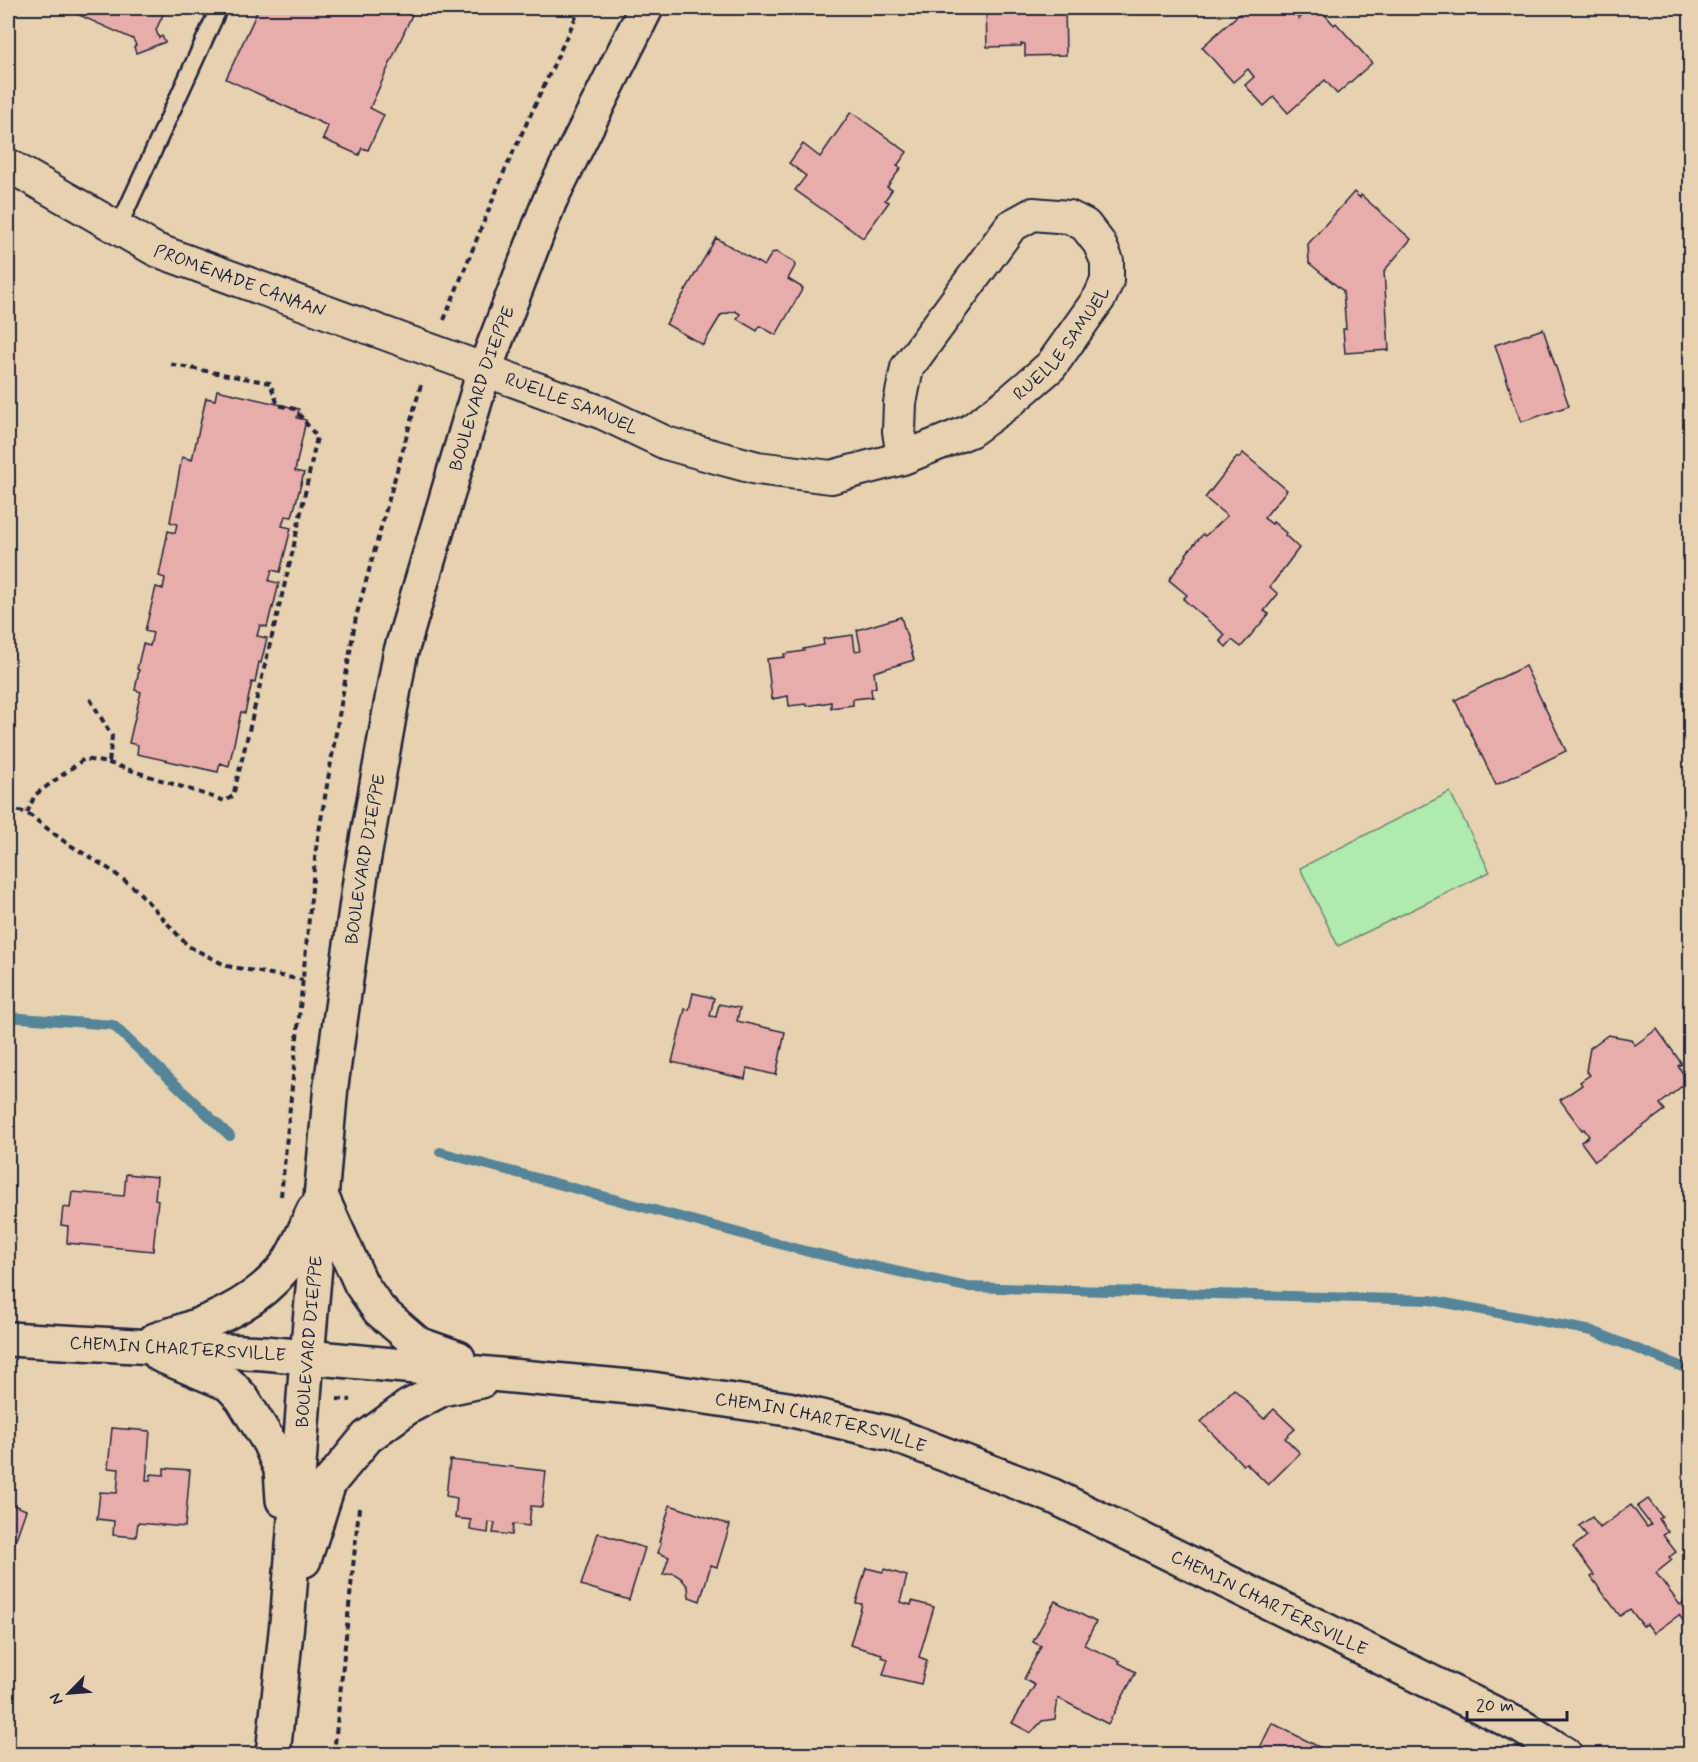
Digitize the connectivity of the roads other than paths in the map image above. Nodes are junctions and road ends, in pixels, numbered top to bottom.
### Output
1 (219, 8) edge
2 (646, 8) edge
3 (8, 165) edge
4 (118, 228) junction
5 (484, 371) junction
6 (903, 458) junction
7 (321, 1195) junction
8 (8, 1339) edge
9 (137, 1346) junction
10 (307, 1357) junction
11 (508, 1374) junction
12 (288, 1613) junction
13 (273, 1755) edge
14 (1565, 1755) edge

1 - 4 lane
2 - 5 main road, BOULEVARD DIEPPE
3 - 4 street, PROMENADE CANAAN
4 - 5 street, PROMENADE CANAAN
5 - 6 street, RUELLE SAMUEL
5 - 7 main road, BOULEVARD DIEPPE
6 - 6 street, RUELLE SAMUEL
7 - 9 main road
7 - 10 main road, BOULEVARD DIEPPE
7 - 11 main road
8 - 9 main road, CHEMIN CHARTERSVILLE
9 - 10 main road, CHEMIN CHARTERSVILLE
9 - 12 main road
10 - 11 main road, CHEMIN CHARTERSVILLE
10 - 12 main road, BOULEVARD DIEPPE
11 - 12 main road
11 - 14 main road, CHEMIN CHARTERSVILLE
12 - 13 main road, BOULEVARD DIEPPE

